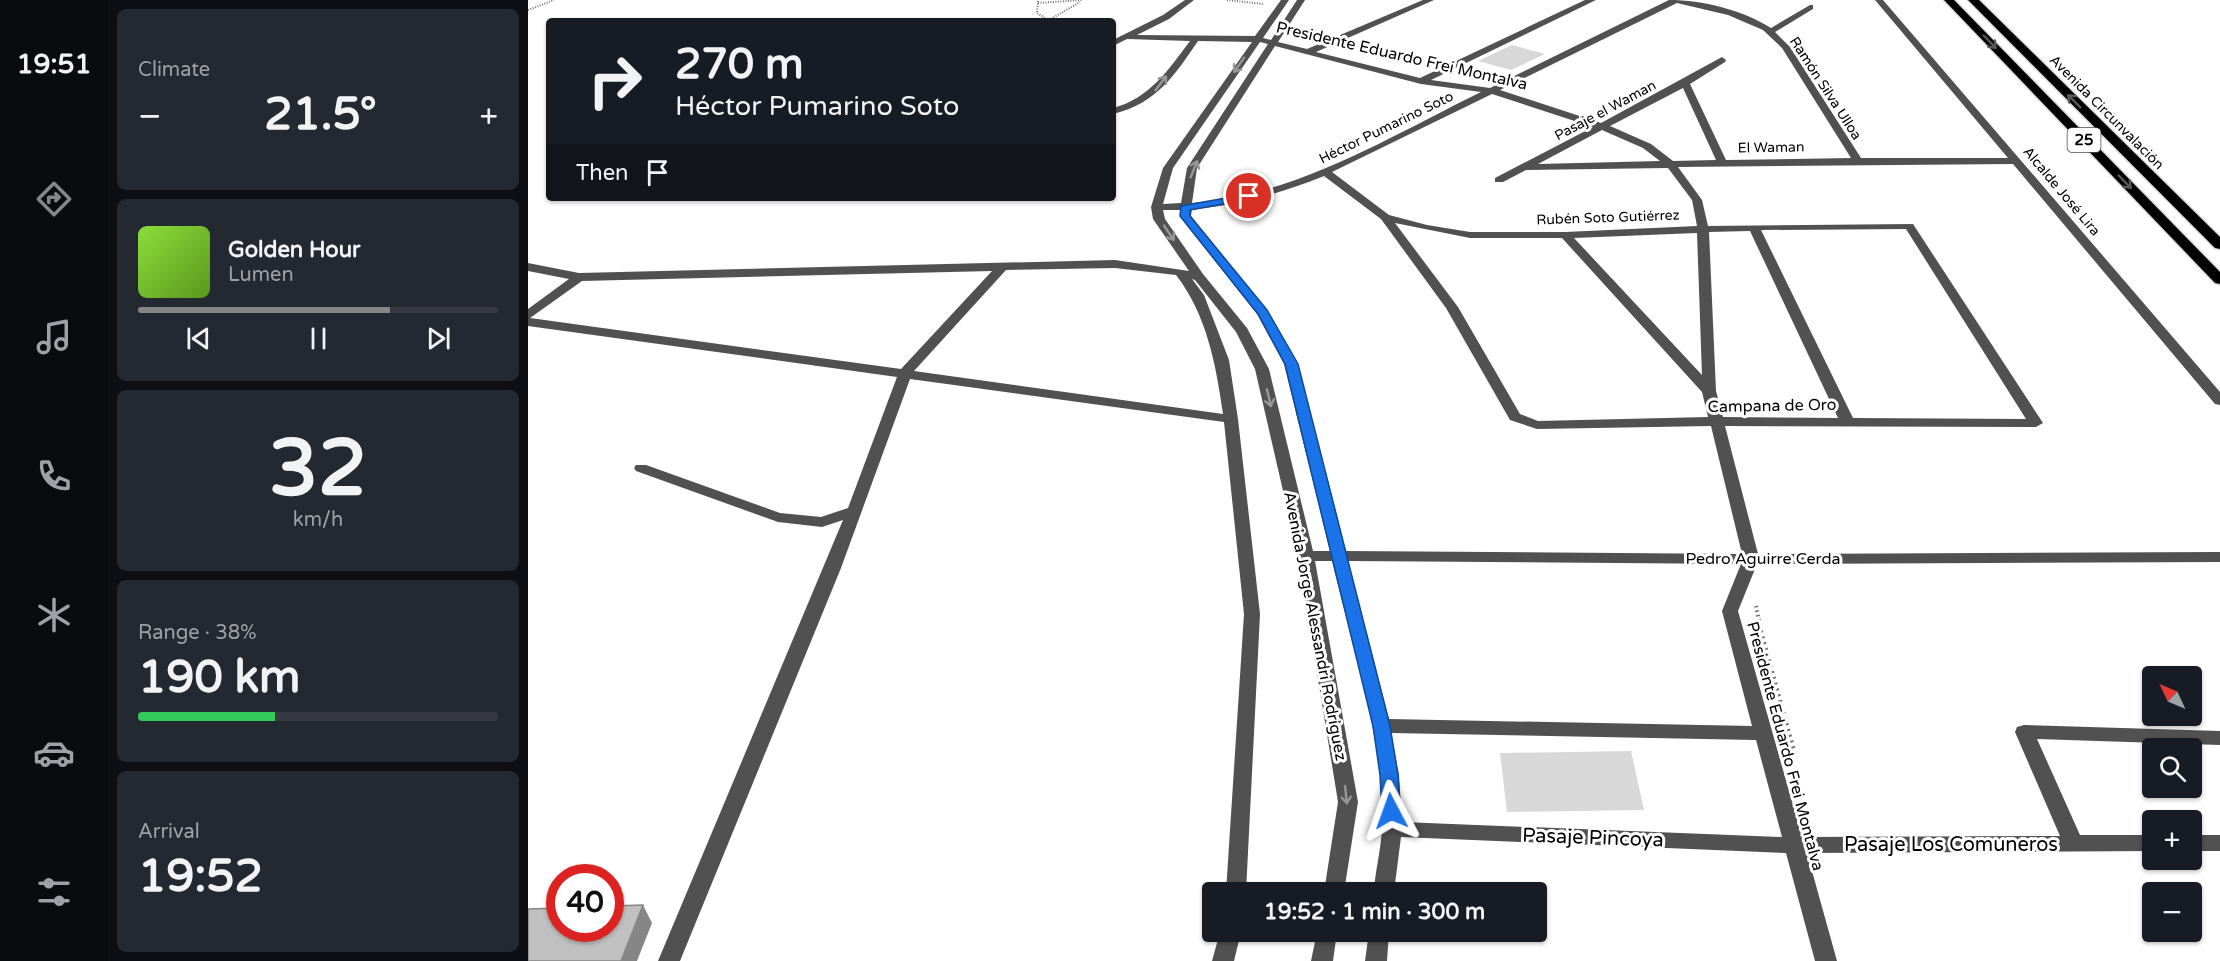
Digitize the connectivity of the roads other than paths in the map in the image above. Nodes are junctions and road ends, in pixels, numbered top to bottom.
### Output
1 (1190, 0) edge
2 (1301, 0) edge
3 (1430, 0) edge
4 (1592, 0) edge
5 (1676, 0) edge
6 (1879, 0) edge
7 (1949, 0) edge
8 (1972, 0) edge
9 (1283, 3) edge
10 (1810, 7) dead end
11 (1770, 32) junction
12 (1128, 37) junction
13 (1196, 38) junction
14 (1257, 39) junction
15 (1116, 43) edge
16 (1273, 45) junction
17 (1310, 51) junction
18 (1722, 60) dead end
19 (1421, 81) junction
20 (1685, 83) junction
21 (1492, 91) junction
22 (1116, 110) edge
23 (1603, 127) junction
24 (1858, 161) junction
25 (2017, 161) junction
26 (1722, 163) junction
27 (1671, 165) junction
28 (1526, 167) junction
29 (1325, 172) junction
30 (1498, 180) dead end
31 (1157, 207) junction
32 (1185, 208) junction
33 (1385, 217) junction
34 (1909, 226) joint
35 (1754, 227) junction
36 (1703, 229) junction
37 (1565, 235) junction
38 (2220, 246) edge
39 (1003, 266) junction
40 (528, 267) edge
41 (1180, 272) junction
42 (579, 277) junction
43 (1199, 277) junction
44 (2220, 280) edge
45 (528, 315) edge
46 (528, 322) edge
47 (906, 373) junction
48 (1709, 391) junction
49 (2220, 401) edge
50 (1231, 419) junction
51 (1847, 421) junction
52 (1716, 423) junction
53 (641, 468) dead end
54 (854, 511) junction
55 (1306, 555) junction
56 (1338, 556) junction
57 (2220, 557) edge
58 (1751, 559) junction
59 (1382, 726) junction
60 (1764, 733) junction
61 (2220, 738) edge
62 (1392, 829) junction
63 (2073, 843) junction
64 (2142, 843) edge
65 (2202, 843) edge
66 (2220, 843) edge
67 (1794, 845) junction
68 (1237, 882) edge
69 (1336, 882) edge
70 (1385, 882) edge
71 (1228, 942) edge
72 (1326, 942) edge
73 (1379, 942) edge
74 (669, 961) edge
75 (1223, 961) edge
76 (1323, 961) edge
77 (1376, 961) edge
78 (1826, 961) edge

1 - 12 street
2 - 16 street
3 - 17 street
4 - 19 street
5 - 11 street, Ramón Silva Ulloa
5 - 21 street, Héctor Pumarino Soto
6 - 25 street, Alcalde José Lira
7 -> 44 highway, 25
38 -> 8 highway, Avenida Circunvalación / 25
9 - 14 street
10 - 11 street, Ramón Silva Ulloa
11 - 24 street, Ramón Silva Ulloa
12 - 13 street, Presidente Eduardo Frei Montalva
12 - 15 street
13 - 14 street, Presidente Eduardo Frei Montalva
22 -> 13 street
14 - 16 street, Presidente Eduardo Frei Montalva
14 -> 31 street
16 - 17 street, Presidente Eduardo Frei Montalva
32 -> 16 street
17 - 19 street, Presidente Eduardo Frei Montalva
18 - 20 street, Pasaje el Waman
19 - 21 street, Presidente Eduardo Frei Montalva
20 - 23 street, Pasaje el Waman
20 - 26 street
21 - 23 street, Presidente Eduardo Frei Montalva
21 - 29 street, Héctor Pumarino Soto
23 - 27 street, Presidente Eduardo Frei Montalva
23 - 28 street, Pasaje el Waman
24 - 25 street, El Waman
24 - 26 street, El Waman
25 - 49 street, Alcalde José Lira
26 - 27 street, El Waman
27 - 28 street, El Waman
27 - 36 street, Presidente Eduardo Frei Montalva
28 - 30 street, Pasaje el Waman
29 - 32 street, Héctor Pumarino Soto
29 - 33 street, Rubén Soto Gutiérrez
31 - 32 street, Héctor Pumarino Soto
31 -> 43 street, Avenida Jorge Alessandri Rodríguez
32 - 56 street, Avenida Jorge Alessandri Rodríguez
33 - 37 street, Rubén Soto Gutiérrez
33 - 52 street, Campana de Oro
34 - 35 street, Rubén Soto Gutiérrez
34 - 51 street, Campana de Oro
35 - 36 street, Rubén Soto Gutiérrez
35 - 51 street
36 - 37 street, Rubén Soto Gutiérrez
36 - 48 street, Presidente Eduardo Frei Montalva
37 - 48 street
39 - 41 street
39 - 42 street
39 - 47 street
40 - 42 street
41 - 43 street
41 - 50 street
42 - 45 street
43 -> 55 street, Avenida Jorge Alessandri Rodríguez
46 - 47 street
47 - 50 street
47 - 54 street
48 - 52 street, Presidente Eduardo Frei Montalva
50 - 68 street
51 - 52 street, Campana de Oro
52 - 58 street, Presidente Eduardo Frei Montalva
53 - 54 street
54 - 74 street
55 - 56 street, Pedro Aguirre Cerda
55 -> 69 street, Avenida Jorge Alessandri Rodríguez
56 - 58 street, Pedro Aguirre Cerda
56 - 59 street, Avenida Jorge Alessandri Rodríguez
57 - 58 street, Pedro Aguirre Cerda
58 - 60 street, Presidente Eduardo Frei Montalva
59 - 60 street
59 - 62 street, Avenida Jorge Alessandri Rodríguez
60 - 67 street, Presidente Eduardo Frei Montalva
61 - 63 street, Pasaje Los Comuneros
62 - 67 street, Pasaje Pincoya
62 - 70 street, Avenida Jorge Alessandri Rodríguez
63 - 64 street, Pasaje Los Comuneros
63 - 67 street, Pasaje Los Comuneros
65 - 66 street
67 - 78 street, Presidente Eduardo Frei Montalva
71 - 75 street
72 - 76 street
73 - 77 street

